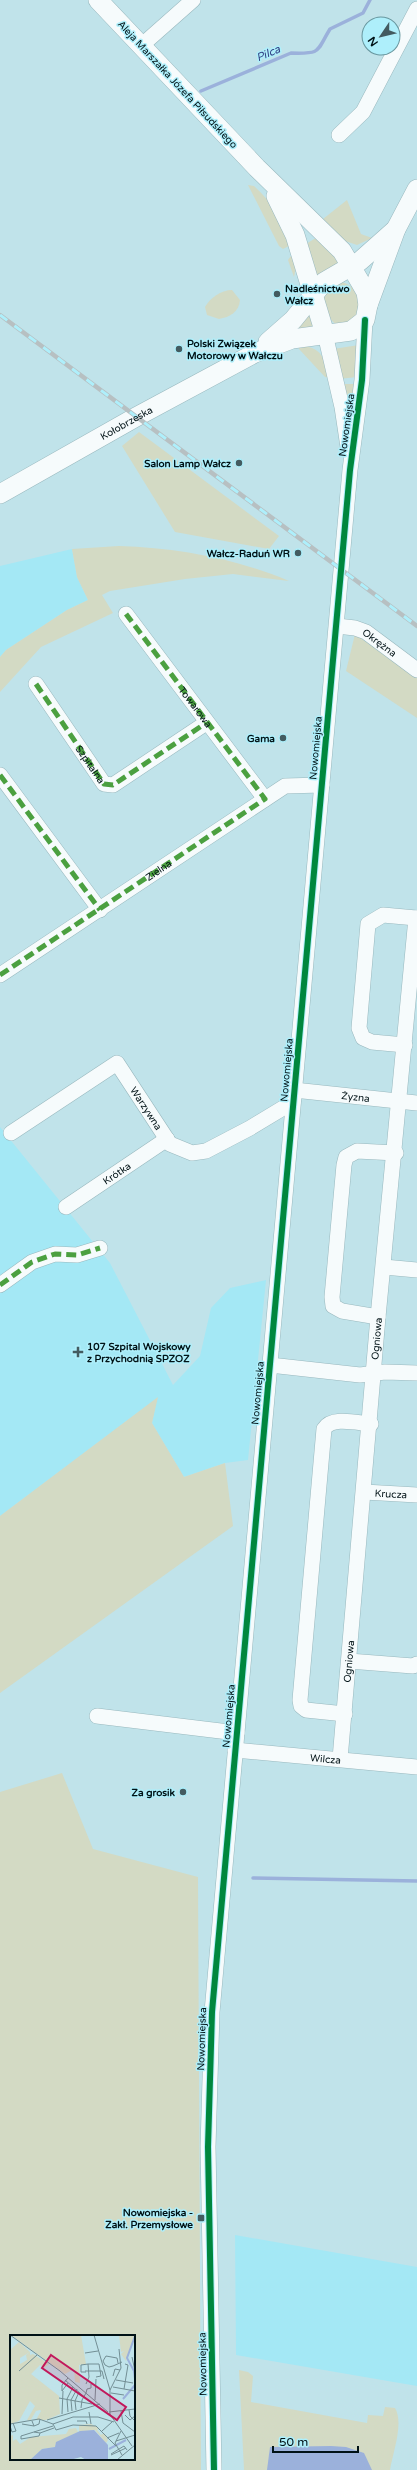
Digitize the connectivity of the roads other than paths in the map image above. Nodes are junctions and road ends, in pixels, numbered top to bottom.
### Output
1 (98, 0) edge
2 (193, 0) edge
3 (417, 9) edge
4 (142, 46) junction
5 (339, 135) dead end
6 (257, 168) junction
7 (417, 189) edge
8 (396, 229) junction
9 (299, 246) junction
10 (352, 266) junction
11 (314, 296) junction
12 (367, 313) junction
13 (286, 327) junction
14 (325, 334) junction
15 (255, 353) junction
16 (350, 470) junction
17 (0, 494) edge
18 (126, 614) dead end
19 (337, 626) junction
20 (417, 670) edge
21 (36, 684) dead end
22 (206, 723) junction
23 (0, 775) edge
24 (322, 785) junction
25 (265, 799) junction
26 (100, 910) junction
27 (417, 918) edge
28 (0, 975) edge
29 (405, 1045) junction
30 (294, 1096) junction
31 (399, 1102) junction
32 (417, 1103) edge
33 (11, 1133) dead end
34 (166, 1139) junction
35 (396, 1153) junction
36 (66, 1207) dead end
37 (100, 1248) dead end
38 (384, 1267) junction
39 (417, 1270) edge
40 (0, 1285) edge
41 (378, 1317) junction
42 (270, 1365) junction
43 (375, 1373) junction
44 (417, 1373) edge
45 (371, 1424) junction
46 (364, 1492) junction
47 (417, 1495) edge
48 (349, 1661) junction
49 (417, 1664) edge
50 (345, 1714) junction
51 (98, 1716) dead end
52 (237, 1733) junction
53 (235, 1750) junction
54 (340, 1759) junction
55 (417, 1767) edge
56 (214, 2470) edge

1 - 4 main road, Aleja Marszałka Józefa Piłsudskiego
2 - 4 street
3 - 5 street
4 - 6 main road, Aleja Marszałka Józefa Piłsudskiego
6 - 9 main road, Aleja Marszałka Józefa Piłsudskiego
6 - 10 main road, Aleja Marszałka Józefa Piłsudskiego
7 - 8 main road
8 - 10 main road
8 - 12 main road
9 - 11 main road, Aleja Marszałka Józefa Piłsudskiego
9 - 13 main road
10 - 11 main road
10 - 12 main road
11 - 13 main road, Kołobrzeska
11 - 14 main road
12 - 14 main road
12 - 16 street, Nowomiejska
13 - 15 main road, Kołobrzeska
14 - 15 main road, Kołobrzeska
14 - 16 street, Nowomiejska
15 - 17 main road, Kołobrzeska
16 - 19 street, Nowomiejska
18 - 22 street, Towarowa
19 - 20 street, Okrężna
19 - 24 street, Nowomiejska
21 - 22 street, Szpitalna
22 - 25 street, Towarowa
23 - 26 street
24 - 25 street, Zielna
24 - 30 street, Nowomiejska
25 - 26 street, Zielna
26 - 28 street, Zielna
27 - 29 street, Ogniowa
27 - 29 street
29 - 31 street, Ogniowa
30 - 31 street, Żyzna
30 - 34 street, Warzywna
30 - 42 street, Nowomiejska
31 - 32 street, Żyzna
31 - 35 street, Ogniowa
33 - 34 street, Warzywna
34 - 36 street, Krótka
35 - 38 street, Ogniowa
35 - 41 street
37 - 40 street
38 - 39 street
38 - 41 street, Ogniowa
41 - 43 street, Ogniowa
42 - 43 street
42 - 52 street, Nowomiejska
43 - 44 street
43 - 45 street, Ogniowa
45 - 46 street, Ogniowa
45 - 50 street
46 - 47 street, Krucza
46 - 48 street, Ogniowa
48 - 49 street
48 - 50 street, Ogniowa
50 - 54 street, Ogniowa
51 - 52 street
52 - 53 street, Nowomiejska
53 - 54 street, Wilcza
53 - 56 street, Nowomiejska
54 - 55 street, Wilcza

